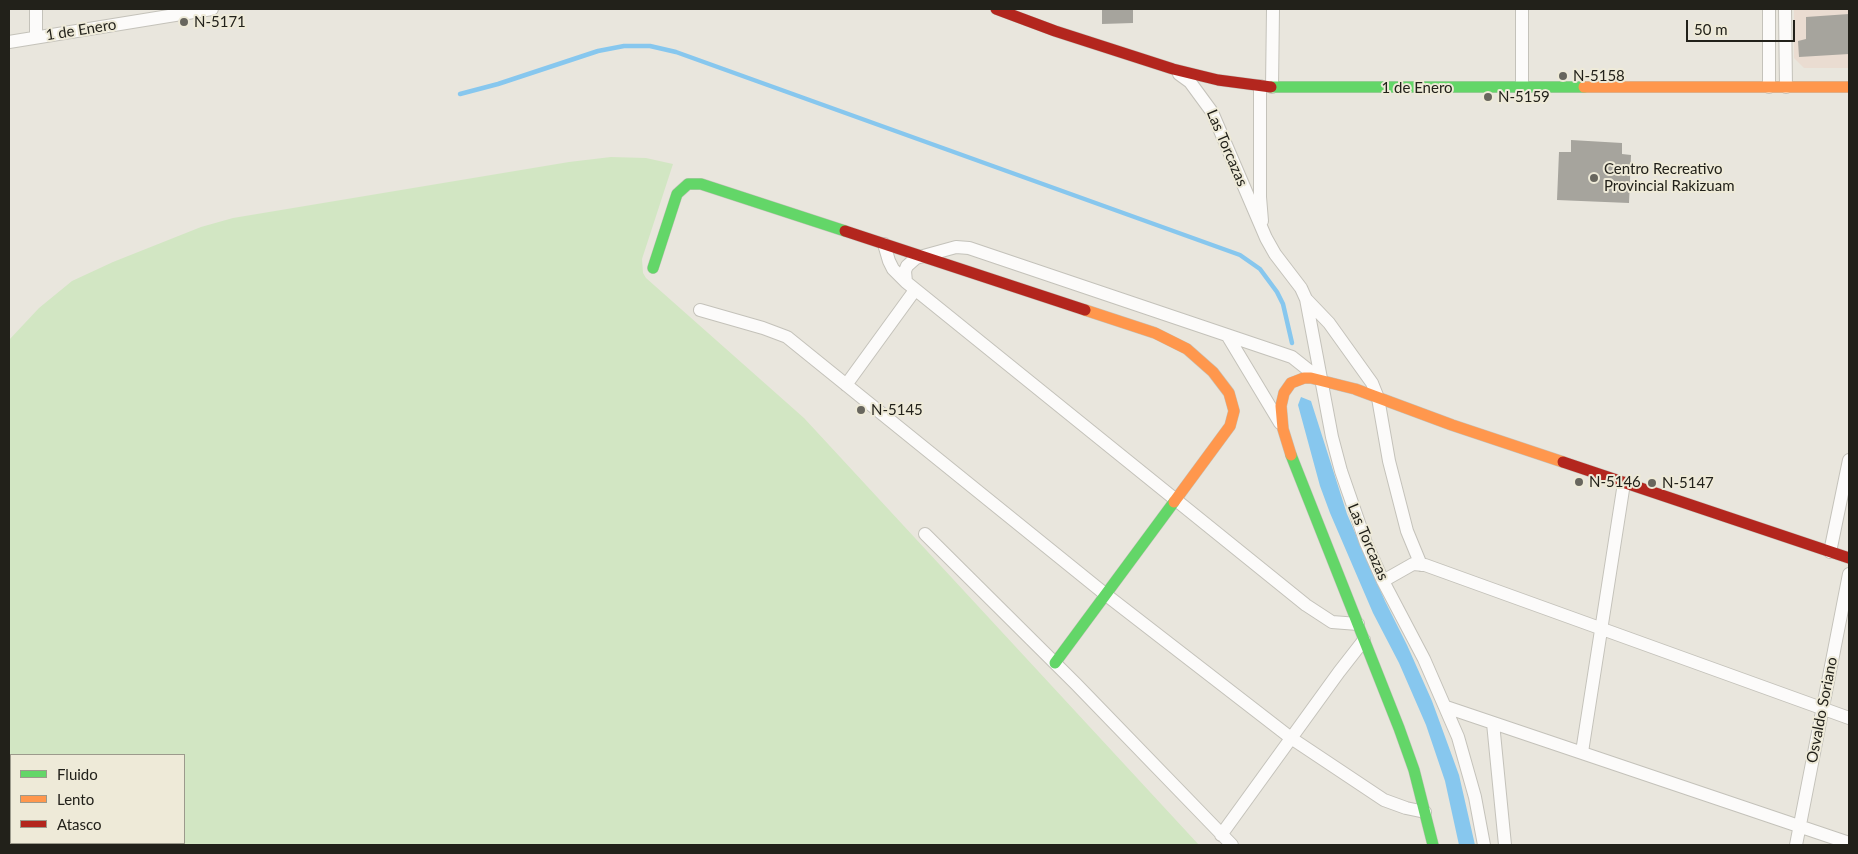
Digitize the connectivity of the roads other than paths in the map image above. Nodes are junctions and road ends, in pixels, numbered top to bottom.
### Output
1 (36, 9) edge
2 (212, 9) edge
3 (996, 9) edge
4 (1273, 9) edge
5 (1522, 9) edge
6 (1769, 9) edge
7 (1785, 9) edge
8 (36, 37) junction
9 (9, 42) edge
10 (1173, 69) junction
11 (1266, 87) junction
12 (1522, 87) junction
13 (1769, 87) junction
14 (1786, 87) junction
15 (1849, 87) edge
16 (1266, 238) junction
17 (884, 244) junction
18 (921, 256) junction
19 (653, 268) dead end
20 (911, 286) junction
21 (1306, 299) junction
22 (700, 310) dead end
23 (1227, 335) junction
24 (1321, 380) junction
25 (846, 385) junction
26 (1378, 398) junction
27 (1284, 429) junction
28 (1849, 460) edge
29 (1624, 483) junction
30 (1175, 500) junction
31 (925, 534) dead end
32 (1830, 552) junction
33 (1849, 558) edge
34 (1421, 565) junction
35 (1849, 574) edge
36 (1384, 581) junction
37 (1105, 594) junction
38 (1358, 624) junction
39 (1601, 629) junction
40 (1364, 640) junction
41 (1055, 662) junction
42 (1446, 707) junction
43 (1822, 710) junction
44 (1849, 718) edge
45 (1493, 723) junction
46 (1291, 738) junction
47 (1582, 752) junction
48 (1425, 812) junction
49 (1800, 826) junction
50 (1221, 835) junction
51 (1849, 843) edge
52 (1232, 845) edge
53 (1433, 845) edge
54 (1484, 845) edge
55 (1505, 845) edge
56 (1796, 845) edge

1 - 8 street
2 - 8 street, 1 de Enero
3 - 10 street, 1 de Enero
4 - 11 street, Las Torcazas
5 - 12 street
6 - 13 street
7 - 14 street
8 - 9 street, 1 de Enero
10 - 11 street, 1 de Enero
10 - 16 street, Las Torcazas
11 - 12 street, 1 de Enero
11 - 16 street, Las Torcazas
12 - 13 street, 1 de Enero
13 - 14 street, 1 de Enero
14 - 15 street, 1 de Enero
16 - 21 street, Las Torcazas
17 - 18 street
17 - 19 street
17 - 20 street
18 - 20 street
18 - 23 street
18 - 30 street
20 - 25 street
20 - 30 street
21 - 24 street, Las Torcazas
21 - 26 street
22 - 25 street
23 - 24 street
23 - 27 street
24 - 26 street
24 - 27 street
24 - 36 street, Las Torcazas
25 - 37 street
26 - 29 street
26 - 34 street
27 - 38 street
28 - 32 street
29 - 32 street
29 - 39 street
30 - 37 street
30 - 38 street
31 - 41 street
32 - 33 street
34 - 36 street
34 - 39 street
35 - 43 street, Osvaldo Soriano
36 - 42 street, Las Torcazas
37 - 41 street
37 - 46 street
38 - 40 street
39 - 43 street
39 - 47 street
40 - 46 street
40 - 48 street
41 - 50 street
42 - 45 street
42 - 54 street, Las Torcazas
43 - 44 street
43 - 49 street, Osvaldo Soriano
45 - 47 street
45 - 55 street
46 - 48 street
46 - 50 street
47 - 49 street
48 - 53 street
49 - 51 street
49 - 56 street, Osvaldo Soriano
50 - 52 street

